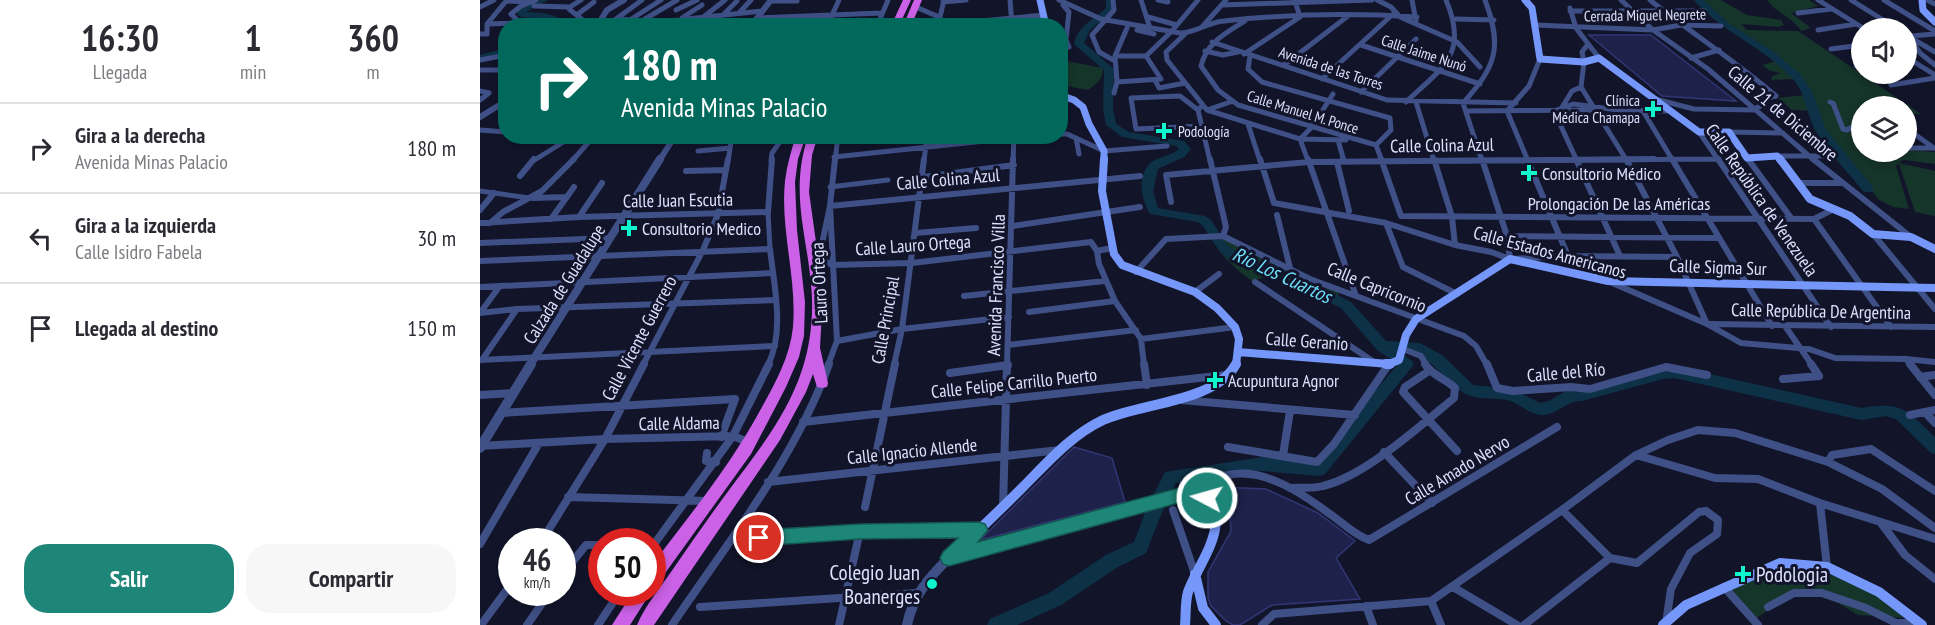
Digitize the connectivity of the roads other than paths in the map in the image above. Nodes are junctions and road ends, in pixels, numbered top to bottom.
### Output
1 (494, 0) edge
2 (506, 0) edge
3 (537, 0) edge
4 (581, 0) edge
5 (624, 0) edge
6 (642, 0) edge
7 (661, 0) edge
8 (677, 0) edge
9 (697, 0) edge
10 (725, 0) edge
11 (751, 0) edge
12 (839, 0) edge
13 (888, 0) edge
14 (907, 0) edge
15 (966, 0) edge
16 (1010, 0) edge
17 (1040, 0) edge
18 (1113, 0) edge
19 (1141, 0) edge
20 (1158, 0) edge
21 (1198, 0) edge
22 (1226, 0) edge
23 (1372, 0) edge
24 (1377, 0) edge
25 (1412, 0) edge
26 (1446, 0) edge
27 (1485, 0) edge
28 (1525, 0) edge
29 (1621, 0) edge
30 (1650, 0) edge
31 (1818, 0) edge
32 (1851, 0) edge
33 (1884, 0) edge
34 (737, 1) edge
35 (770, 1) edge
36 (797, 1) edge
37 (943, 1) edge
38 (1062, 1) edge
39 (1340, 1) edge
40 (1922, 1) edge
41 (1168, 2) dead end
42 (1265, 2) edge
43 (1295, 2) edge
44 (594, 3) dead end
45 (917, 3) edge
46 (532, 4) junction
47 (1935, 4) edge
48 (702, 5) dead end
49 (1222, 5) junction
50 (480, 7) edge
51 (570, 7) junction
52 (1671, 8) dead end
53 (1831, 9) junction
54 (679, 10) dead end
55 (762, 11) junction
56 (1342, 11) dead end
57 (1662, 11) junction
58 (1681, 11) junction
59 (1705, 11) dead end
60 (1633, 12) junction
61 (739, 13) junction
62 (882, 13) junction
63 (1798, 13) dead end
64 (578, 14) junction
65 (832, 14) junction
66 (723, 15) junction
67 (1044, 15) junction
68 (1392, 15) junction
69 (1348, 16) junction
70 (1928, 16) junction
71 (1148, 17) junction
72 (1300, 17) junction
73 (1400, 17) junction
74 (1911, 17) junction
75 (515, 18) edge
76 (580, 18) edge
77 (602, 18) edge
78 (616, 18) edge
79 (633, 18) edge
80 (647, 18) edge
81 (683, 18) edge
82 (701, 18) joint
83 (756, 18) joint
84 (830, 18) edge
85 (880, 18) edge
86 (899, 18) edge
87 (910, 18) edge
88 (934, 18) edge
89 (939, 18) edge
90 (1012, 18) joint
91 (1045, 18) edge
92 (1880, 18) edge
93 (1247, 19) junction
94 (1456, 19) junction
95 (1105, 20) junction
96 (1416, 20) junction
97 (1494, 20) junction
98 (1068, 21) edge
99 (1851, 21) edge
100 (1935, 22) edge
101 (498, 23) edge
102 (487, 24) junction
103 (1535, 25) junction
104 (1682, 25) junction
105 (1851, 25) edge
106 (1177, 26) junction
107 (1721, 26) dead end
108 (1202, 27) junction
109 (1127, 28) junction
110 (1150, 28) junction
111 (1576, 28) junction
112 (1653, 30) junction
113 (1818, 30) dead end
114 (1172, 32) junction
115 (1186, 33) junction
116 (1935, 33) edge
117 (1154, 34) dead end
118 (483, 35) edge
119 (1917, 35) edge
120 (1416, 39) dead end
121 (1212, 42) junction
122 (1457, 42) junction
123 (1917, 42) edge
124 (1588, 44) junction
125 (1361, 45) junction
126 (1851, 46) edge
127 (1831, 49) dead end
128 (1917, 49) edge
129 (1719, 50) junction
130 (1205, 51) junction
131 (1238, 52) junction
132 (1935, 52) edge
133 (1247, 55) junction
134 (1146, 56) junction
135 (498, 57) edge
136 (1399, 57) junction
137 (1691, 57) junction
138 (1115, 58) junction
139 (1599, 58) junction
140 (1540, 59) junction
141 (480, 60) edge
142 (1584, 62) junction
143 (1284, 65) junction
144 (1917, 65) edge
145 (1935, 65) edge
146 (1480, 67) dead end
147 (480, 70) edge
148 (498, 70) edge
149 (1438, 70) junction
150 (1935, 76) edge
151 (1322, 79) junction
152 (1155, 80) junction
153 (1117, 82) junction
154 (1185, 83) junction
155 (1480, 84) junction
156 (1891, 85) dead end
157 (1581, 87) junction
158 (480, 91) edge
159 (1361, 92) junction
160 (1114, 93) dead end
161 (1333, 94) dead end
162 (1068, 98) edge
163 (1656, 99) junction
164 (480, 100) edge
165 (1233, 101) junction
166 (1328, 101) junction
167 (1406, 102) junction
168 (1416, 102) junction
169 (1830, 102) dead end
170 (1463, 103) junction
171 (1516, 103) junction
172 (498, 106) edge
173 (1594, 107) junction
174 (1203, 108) junction
175 (1562, 109) junction
176 (1755, 109) junction
177 (1466, 111) junction
178 (1507, 111) junction
179 (1554, 111) junction
180 (1643, 111) junction
181 (1671, 111) junction
182 (480, 117) edge
183 (1248, 124) junction
184 (1202, 126) junction
185 (1312, 127) junction
186 (1851, 128) edge
187 (480, 130) edge
188 (498, 131) edge
189 (1699, 132) junction
190 (1729, 132) junction
191 (1783, 133) junction
192 (1068, 134) edge
193 (1917, 136) edge
194 (1076, 138) junction
195 (1300, 139) junction
196 (1338, 140) junction
197 (1355, 140) junction
198 (558, 144) edge
199 (587, 144) edge
200 (670, 144) edge
201 (731, 144) edge
202 (778, 144) edge
203 (798, 144) edge
204 (811, 144) edge
205 (836, 144) edge
206 (926, 144) edge
207 (953, 144) edge
208 (1015, 144) edge
209 (1376, 145) junction
210 (1167, 146) dead end
211 (926, 147) junction
212 (730, 148) junction
213 (1917, 148) edge
214 (1935, 148) edge
215 (698, 150) dead end
216 (1104, 151) junction
217 (1079, 154) dead end
218 (1777, 156) junction
219 (1809, 156) junction
220 (1830, 156) dead end
221 (834, 157) junction
222 (1747, 158) junction
223 (1482, 159) junction
224 (1528, 159) junction
225 (1626, 159) junction
226 (1719, 159) junction
227 (1435, 160) junction
228 (1577, 160) junction
229 (1673, 160) junction
230 (1309, 162) junction
231 (1341, 162) junction
232 (1383, 162) junction
233 (1014, 165) junction
234 (1261, 165) junction
235 (726, 170) junction
236 (1214, 170) junction
237 (686, 171) dead end
238 (520, 176) dead end
239 (1140, 176) dead end
240 (923, 177) junction
241 (888, 180) dead end
242 (1102, 180) junction
243 (602, 183) dead end
244 (1798, 183) junction
245 (1843, 183) junction
246 (574, 187) dead end
247 (830, 187) junction
248 (1014, 188) junction
249 (480, 191) edge
250 (494, 193) junction
251 (921, 196) junction
252 (567, 197) junction
253 (531, 198) junction
254 (1171, 202) dead end
255 (830, 206) junction
256 (1140, 207) dead end
257 (1834, 209) junction
258 (480, 210) edge
259 (1350, 211) dead end
260 (768, 212) junction
261 (1106, 213) junction
262 (1328, 213) junction
263 (718, 214) junction
264 (1277, 215) dead end
265 (626, 216) junction
266 (579, 217) junction
267 (1452, 217) junction
268 (1553, 217) junction
269 (1759, 217) junction
270 (1500, 218) junction
271 (1604, 218) junction
272 (1656, 218) junction
273 (1707, 218) junction
274 (1791, 218) junction
275 (551, 219) junction
276 (1814, 219) junction
277 (490, 223) junction
278 (1386, 223) junction
279 (480, 224) edge
280 (1013, 226) junction
281 (976, 228) dead end
282 (916, 233) junction
283 (1873, 234) junction
284 (1221, 236) junction
285 (1507, 236) junction
286 (1613, 236) junction
287 (1561, 237) junction
288 (1911, 237) junction
289 (611, 238) junction
290 (1719, 238) junction
291 (1667, 239) junction
292 (480, 243) edge
293 (1455, 245) junction
294 (1112, 248) junction
295 (770, 249) junction
296 (1935, 249) edge
297 (703, 250) junction
298 (1096, 251) junction
299 (1011, 252) junction
300 (599, 256) junction
301 (1568, 256) junction
302 (1620, 256) junction
303 (1677, 257) junction
304 (1510, 259) junction
305 (480, 261) edge
306 (912, 263) junction
307 (832, 265) junction
308 (1290, 268) junction
309 (1136, 272) junction
310 (773, 273) junction
311 (1219, 274) dead end
312 (690, 277) junction
313 (584, 280) junction
314 (1105, 281) junction
315 (1608, 281) junction
316 (1255, 282) dead end
317 (1689, 282) junction
318 (1746, 284) junction
319 (1804, 286) junction
320 (1861, 286) junction
321 (480, 287) edge
322 (499, 287) junction
323 (1917, 287) junction
324 (1935, 288) edge
325 (1010, 291) junction
326 (1195, 292) junction
327 (1458, 294) junction
328 (964, 296) dead end
329 (1356, 296) junction
330 (776, 300) junction
331 (1115, 301) junction
332 (676, 302) junction
333 (565, 308) junction
334 (517, 309) junction
335 (1935, 309) edge
336 (1029, 312) dead end
337 (480, 313) edge
338 (1009, 317) junction
339 (1416, 319) junction
340 (1707, 324) junction
341 (1772, 326) junction
342 (1785, 326) junction
343 (1234, 327) junction
344 (1831, 327) junction
345 (1891, 327) junction
346 (1935, 327) edge
347 (902, 329) junction
348 (1136, 330) junction
349 (1141, 339) junction
350 (837, 341) junction
351 (1008, 345) junction
352 (775, 346) junction
353 (814, 349) junction
354 (1403, 349) junction
355 (1800, 350) junction
356 (650, 351) junction
357 (1238, 352) junction
358 (536, 357) junction
359 (1906, 359) junction
360 (481, 360) edge
361 (1374, 362) junction
362 (1394, 362) junction
363 (1935, 362) edge
364 (1008, 365) junction
365 (1429, 371) junction
366 (950, 373) dead end
367 (1229, 374) junction
368 (1707, 375) dead end
369 (1935, 375) edge
370 (1920, 377) junction
371 (1783, 379) dead end
372 (822, 383) junction
373 (1147, 385) junction
374 (1497, 388) joint
375 (514, 393) junction
376 (480, 395) edge
377 (1935, 395) edge
378 (1007, 399) junction
379 (1176, 399) junction
380 (622, 406) junction
381 (1935, 410) edge
382 (1290, 411) junction
383 (1925, 412) junction
384 (501, 413) junction
385 (885, 413) junction
386 (1355, 415) junction
387 (1910, 415) dead end
388 (1428, 420) junction
389 (803, 422) junction
390 (1935, 423) edge
391 (1557, 428) dead end
392 (733, 436) junction
393 (721, 437) junction
394 (605, 439) junction
395 (539, 443) junction
396 (480, 447) edge
397 (1228, 447) dead end
398 (747, 448) junction
399 (1060, 450) junction
400 (1457, 451) dead end
401 (1384, 452) junction
402 (707, 453) dead end
403 (1283, 454) junction
404 (1636, 455) junction
405 (1006, 456) junction
406 (716, 462) junction
407 (1828, 462) junction
408 (871, 471) junction
409 (768, 482) junction
410 (1290, 488) junction
411 (1194, 491) junction
412 (1935, 491) edge
413 (568, 497) junction
414 (688, 500) junction
415 (709, 501) junction
416 (1431, 503) junction
417 (1820, 503) junction
418 (865, 507) dead end
419 (1004, 507) junction
420 (1173, 510) dead end
421 (1562, 510) junction
422 (699, 514) junction
423 (719, 516) junction
424 (1881, 524) junction
425 (549, 528) edge
426 (1935, 528) edge
427 (666, 529) edge
428 (979, 530) junction
429 (860, 531) junction
430 (736, 539) dead end
431 (1935, 539) edge
432 (480, 544) edge
433 (588, 545) edge
434 (666, 551) edge
435 (576, 557) edge
436 (949, 558) junction
437 (1610, 558) junction
438 (1827, 567) junction
439 (1195, 574) junction
440 (1935, 579) edge
441 (1724, 586) junction
442 (1452, 587) junction
443 (917, 593) junction
444 (844, 597) junction
445 (1431, 601) junction
446 (498, 602) edge
447 (540, 606) edge
448 (611, 606) edge
449 (635, 606) edge
450 (655, 606) edge
451 (1366, 606) junction
452 (700, 607) dead end
453 (1768, 607) dead end
454 (1664, 624) edge
455 (1920, 624) edge
456 (481, 625) edge
457 (527, 625) edge
458 (598, 625) edge
459 (622, 625) edge
460 (643, 625) edge
461 (672, 625) edge
462 (839, 625) edge
463 (907, 625) edge
464 (1185, 625) edge
465 (1216, 625) edge
466 (1262, 625) edge
467 (1374, 625) edge
468 (1441, 625) edge
469 (1517, 625) edge
470 (1524, 625) edge
471 (1758, 625) edge

1 - 50 street
2 - 46 street
2 - 102 street
3 - 46 street
4 - 51 street
5 - 77 street
6 - 78 street
7 - 79 street
8 - 80 street
9 - 54 street
10 - 82 street
11 - 61 street
12 - 65 street
13 - 62 street
14 - 86 highway
15 - 37 street
16 - 90 street
17 - 67 main road
18 - 95 street
19 - 71 street
20 - 41 street
21 - 106 street
22 - 49 street
23 - 39 street
24 - 73 street
25 - 96 street
26 - 94 street
27 - 97 street
28 - 103 main road
29 - 60 street, Calle 21 de Diciembre
30 - 57 street
31 - 53 street
32 - 92 street
33 - 74 street
34 - 66 street
35 - 36 street
35 - 55 street
37 - 89 street
38 - 95 street
38 - 98 street
39 - 43 street
39 - 56 street
40 - 47 street
40 - 70 main road
42 - 43 street
42 - 49 street
43 - 72 street
44 - 64 street
45 - 87 highway
45 - 88 street
46 - 51 street
46 - 75 street
48 - 81 street
49 - 108 street
51 - 64 street
52 - 58 street
53 - 63 street
53 - 99 street
55 - 61 street
55 - 83 street
57 - 58 street
57 - 60 street
57 - 104 street
58 - 59 street
60 - 111 street
60 - 112 street, Calle 21 de Diciembre
61 - 66 street
62 - 65 street
62 - 85 street
64 - 76 street
65 - 83 street
65 - 84 street
66 - 82 street
67 - 90 street
67 - 91 main road
68 - 69 street
68 - 73 street
68 - 125 street
69 - 72 street
69 - 143 street
70 - 74 street
70 - 100 main road
71 - 106 street
71 - 110 street
72 - 93 street
72 - 133 street
73 - 96 street
74 - 116 street
93 - 108 street
93 - 121 street
94 - 97 street
94 - 122 street
95 - 109 street
95 - 110 street
95 - 138 street
96 - 122 street
97 - 155 street
101 - 102 street
102 - 118 street
103 - 111 street, Cerrada Miguel Negrete
103 - 140 main road
104 - 107 street, Cerrada Miguel Negrete
104 - 112 street, Cerrada Miguel Negrete
104 - 129 street
105 - 113 street
106 - 114 street
108 - 115 street
109 - 117 street
109 - 138 street
110 - 114 street
111 - 112 street, Cerrada Miguel Negrete
111 - 124 street
112 - 137 street, Calle 21 de Diciembre
114 - 115 street
114 - 134 street
115 - 154 street
116 - 119 street
120 - 136 street
121 - 130 street
121 - 131 street, Avenida de las Torres
122 - 146 street
122 - 149 street
123 - 132 street
124 - 139 street
124 - 142 street
125 - 136 street, Calle Jaime Nunó
125 - 151 street
126 - 127 street
128 - 145 street
129 - 137 street, Calle 21 de Diciembre
129 - 176 street
130 - 131 street
130 - 165 street, Calle Manuel M. Ponce
131 - 133 street, Avenida de las Torres
133 - 143 street, Avenida de las Torres
133 - 166 street
134 - 138 street
134 - 152 street
135 - 141 street
136 - 149 street, Calle Jaime Nunó
136 - 159 street
137 - 176 street, Calle 21 de Diciembre
138 - 153 street
139 - 142 main road
139 - 163 main road, Calle República de Venezuela
140 - 142 main road
140 - 171 street
142 - 157 street
143 - 151 street, Avenida de las Torres
144 - 150 street
147 - 148 street
149 - 155 street, Calle Jaime Nunó
149 - 167 street
150 - 156 street
151 - 159 street, Avenida de las Torres
152 - 153 street
152 - 154 street
153 - 160 street
154 - 174 street
155 - 170 street
157 - 173 street
157 - 175 street
158 - 164 street
159 - 167 street, Avenida de las Torres
161 - 166 street
162 - 216 main road
163 - 176 street
163 - 181 main road, Calle República de Venezuela
165 - 174 street
165 - 185 street, Calle Manuel M. Ponce
166 - 185 street
166 - 209 street
167 - 168 street, Avenida de las Torres
168 - 170 street, Avenida de las Torres
168 - 227 street
169 - 186 street
170 - 171 street, Avenida de las Torres
170 - 177 street
171 - 178 street
172 - 182 street
173 - 175 street
173 - 179 street
173 - 180 street
173 - 225 street
174 - 183 street
174 - 184 street
174 - 184 street
175 - 179 street
176 - 191 street, Calle 21 de Diciembre
177 - 178 street
177 - 223 street
178 - 179 street
178 - 224 street
179 - 228 street
180 - 181 street
180 - 229 street
181 - 189 main road, Calle República de Venezuela
183 - 195 street
183 - 234 street
184 - 236 street
185 - 195 street
185 - 197 street, Calle Manuel M. Ponce
187 - 188 street
189 - 190 main road
189 - 226 street, Calle República de Venezuela
190 - 191 street
190 - 222 main road
191 - 219 street, Calle 21 de Diciembre
192 - 194 street
193 - 214 street
194 - 216 street
194 - 217 street
195 - 196 street
195 - 230 street
196 - 197 street
196 - 231 street
197 - 209 street, Calle Manuel M. Ponce
198 - 238 street
199 - 253 street
200 - 265 street, Calzada de Guadalupe
201 - 212 street, Calle Vicente Guerrero
202 - 260 street
203 - 398 highway
204 - 353 highway
205 - 221 street, Lauro Ortega
206 - 211 street, Calle Principal
207 - 211 street
208 - 233 street, Avenida Francisco Villa
209 - 232 street
210 - 216 street
211 - 221 street
211 - 240 street, Calle Principal
212 - 215 street
212 - 235 street, Calle Vicente Guerrero
213 - 214 street
216 - 242 main road
218 - 219 street
218 - 222 main road
218 - 244 main road
219 - 220 street
219 - 245 street, Calle 21 de Diciembre
221 - 247 street, Lauro Ortega
222 - 274 street
223 - 224 street, Calle Colina Azul
223 - 227 street, Calle Colina Azul
223 - 270 street
224 - 228 street, Calle Colina Azul
224 - 268 street
225 - 228 street, Calle Colina Azul
225 - 229 street, Calle Colina Azul
225 - 272 street
226 - 229 street, Calle Colina Azul
226 - 269 street, Calle República de Venezuela
227 - 232 street, Calle Colina Azul
227 - 267 street
228 - 271 street
229 - 273 street
230 - 231 street, Calle Colina Azul
230 - 234 street, Calle Colina Azul
230 - 262 street
231 - 232 street, Calle Colina Azul
231 - 259 street
232 - 267 street, Prolongación De las Américas
233 - 240 street
233 - 248 street, Avenida Francisco Villa
234 - 236 street, Calle Colina Azul
234 - 262 street, Calle Estados Americanos
235 - 237 street
235 - 263 street, Calle Vicente Guerrero
236 - 254 street, Calle Colina Azul
236 - 284 street
239 - 242 street, Calle Colina Azul
240 - 251 street, Calle Principal
241 - 247 street
242 - 248 street, Calle Colina Azul
242 - 261 main road
243 - 266 street
244 - 245 street
244 - 257 main road
245 - 288 street, Calle 21 de Diciembre
246 - 252 street
247 - 255 street, Lauro Ortega
248 - 251 street, Calle Colina Azul
248 - 280 street, Avenida Francisco Villa
249 - 250 street
250 - 253 street
250 - 258 street
251 - 255 street, Calle Colina Azul
251 - 282 street, Calle Principal
252 - 253 street
252 - 275 street
253 - 277 street
255 - 307 street, Lauro Ortega
255 - 307 street
256 - 261 street
257 - 276 street, Prolongación De las Américas
257 - 283 main road
260 - 263 street, Calle Juan Escutia
260 - 295 street
261 - 280 street
261 - 294 main road
262 - 278 street, Calle Estados Americanos
262 - 329 street
263 - 265 street, Calle Juan Escutia
263 - 297 street, Calle Vicente Guerrero
264 - 308 street
265 - 266 street, Calle Juan Escutia
265 - 289 street, Calzada de Guadalupe
266 - 275 street, Calle Juan Escutia
267 - 270 street, Prolongación De las Américas
267 - 293 street
268 - 270 street, Prolongación De las Américas
268 - 271 street, Prolongación De las Américas
268 - 287 street
269 - 273 street, Prolongación De las Américas
269 - 274 street, Prolongación De las Américas
269 - 319 street, Calle República de Venezuela
270 - 285 street
271 - 272 street, Prolongación De las Américas
271 - 286 street
272 - 273 street, Prolongación De las Américas
272 - 291 street
273 - 290 street
274 - 276 street, Prolongación De las Américas
275 - 277 street, Calle Juan Escutia
276 - 320 street
277 - 279 street, Calle Juan Escutia
278 - 293 street, Calle Estados Americanos
278 - 327 street
280 - 299 street, Avenida Francisco Villa
281 - 282 street
282 - 306 street, Calle Principal
283 - 288 main road
283 - 323 street
284 - 308 street, Calle Capricornio
284 - 309 street
285 - 287 street
285 - 304 street
286 - 287 street
286 - 291 street
286 - 302 street
287 - 301 street
288 - 296 main road
289 - 292 street
289 - 300 street, Calzada de Guadalupe
290 - 291 street
290 - 318 street
291 - 303 street
293 - 304 street, Calle Estados Americanos
294 - 298 street
294 - 309 main road
295 - 297 street
295 - 310 street
297 - 300 street
297 - 312 street, Calle Vicente Guerrero
298 - 299 street, Calle Lauro Ortega
298 - 314 street
299 - 306 street, Calle Lauro Ortega
299 - 325 street, Avenida Francisco Villa
300 - 305 street
300 - 313 street, Calzada de Guadalupe
301 - 302 street
301 - 304 street
302 - 303 street
303 - 317 street
304 - 315 main road, Calle Estados Americanos
304 - 327 main road
306 - 307 street, Calle Lauro Ortega
306 - 347 street, Calle Principal
307 - 350 street, Lauro Ortega
308 - 329 street, Calle Capricornio
309 - 326 main road
310 - 312 street
310 - 330 street
311 - 326 street
312 - 313 street
312 - 332 street, Calle Vicente Guerrero
313 - 322 street
313 - 333 street, Calzada de Guadalupe
314 - 325 street
314 - 331 street
315 - 317 main road, Calle Sigma Sur
315 - 340 street, Calle Estados Americanos
316 - 361 street
317 - 318 main road, Calle Sigma Sur
317 - 340 street
318 - 319 main road, Calle Sigma Sur
318 - 341 street
319 - 320 main road, Calle Sigma Sur
319 - 344 street, Calle República de Venezuela
320 - 323 main road, Calle Sigma Sur
320 - 345 street
321 - 322 street
322 - 337 street
323 - 324 main road, Calle Sigma Sur
323 - 335 street
325 - 328 street
325 - 338 street, Avenida Francisco Villa
326 - 343 main road
327 - 339 main road
329 - 339 street, Calle Capricornio
330 - 332 street
330 - 352 street
331 - 336 street
331 - 348 street
332 - 333 street
332 - 356 street, Calle Vicente Guerrero
333 - 334 street
333 - 358 street, Calzada de Guadalupe
334 - 337 street
334 - 360 street
338 - 347 street
338 - 351 street, Avenida Francisco Villa
339 - 354 main road
339 - 374 street, Calle Capricornio
340 - 341 street, Calle República De Argentina
340 - 355 street, Calle Estados Americanos
341 - 342 street, Calle República De Argentina
342 - 344 street, Calle República De Argentina
342 - 355 street
343 - 349 street
343 - 357 main road
344 - 345 street, Calle República De Argentina
345 - 346 street, Calle República De Argentina
347 - 350 street
347 - 385 street, Calle Principal
348 - 349 street
348 - 351 street
349 - 373 street
350 - 372 street, Lauro Ortega
351 - 364 street, Avenida Francisco Villa
352 - 356 street
352 - 392 street
353 - 372 highway
353 - 423 highway
354 - 362 main road
354 - 365 street
355 - 359 street, Calle Estados Americanos
355 - 371 street
356 - 358 street
356 - 380 street, Calle Vicente Guerrero
357 - 361 main road, Calle Geranio
357 - 367 main road
358 - 360 street
358 - 375 street, Calzada de Guadalupe
359 - 363 street, Calle Estados Americanos
359 - 370 street
361 - 362 main road, Calle Geranio
362 - 386 street
364 - 366 street
364 - 378 street, Avenida Francisco Villa
365 - 388 street
365 - 388 street
367 - 373 street, Calle Felipe Carrillo Puerto
367 - 379 main road
368 - 374 street, Calle del Río
369 - 370 street
370 - 377 street
372 - 389 street, Lauro Ortega
373 - 378 street, Calle Felipe Carrillo Puerto
375 - 376 street
375 - 384 street, Calzada de Guadalupe
378 - 385 street, Calle Felipe Carrillo Puerto
378 - 405 street, Avenida Francisco Villa
379 - 382 street
379 - 399 main road
380 - 384 street
380 - 393 street
380 - 394 street, Calle Vicente Guerrero
381 - 383 street
382 - 386 street
382 - 403 street
383 - 387 street
383 - 390 street
384 - 396 street, Calzada de Guadalupe
385 - 389 street, Calle Felipe Carrillo Puerto
385 - 408 street, Calle Principal
386 - 403 street
388 - 400 street
388 - 401 street
389 - 409 street, Lauro Ortega
391 - 416 street, Calle Amado Nervo
392 - 393 street, Calle Aldama
392 - 398 street, Calle Aldama
392 - 406 street
393 - 394 street, Calle Aldama
394 - 395 street, Calle Aldama
394 - 413 street, Calle Vicente Guerrero
395 - 396 street, Calle Aldama
395 - 432 street
397 - 403 street
398 - 415 highway
399 - 405 street, Calle Ignacio Allende
399 - 419 main road
401 - 410 street
401 - 416 street
402 - 406 street
404 - 407 street
404 - 417 street
404 - 421 street
405 - 408 street, Calle Ignacio Allende
405 - 419 street, Avenida Francisco Villa
406 - 414 street
407 - 412 street
407 - 426 street
408 - 409 street, Calle Ignacio Allende
408 - 418 street, Calle Principal
409 - 461 street, Lauro Ortega
410 - 411 street
410 - 416 street, Calle Amado Nervo
411 - 436 main road
411 - 439 main road
413 - 414 street
413 - 425 street, Calle Vicente Guerrero
414 - 415 street
414 - 427 street
415 - 422 highway
417 - 424 street
417 - 438 street
419 - 428 main road
420 - 439 street
421 - 437 street
421 - 442 street
422 - 423 highway
422 - 434 highway
423 - 460 highway
424 - 431 street
424 - 440 street
428 - 429 street
428 - 436 main road
429 - 430 street
429 - 444 street
433 - 435 street
436 - 443 street
437 - 454 street
437 - 470 street
438 - 441 main road
438 - 455 main road
439 - 464 main road
439 - 465 main road
441 - 454 main road
441 - 471 street
442 - 445 street
442 - 469 street
443 - 444 street
443 - 463 street
444 - 452 street
444 - 462 street
445 - 451 street
445 - 468 street
446 - 456 street
447 - 457 street
448 - 458 street
449 - 459 highway
450 - 460 highway
451 - 466 street
451 - 467 street
453 - 455 street

